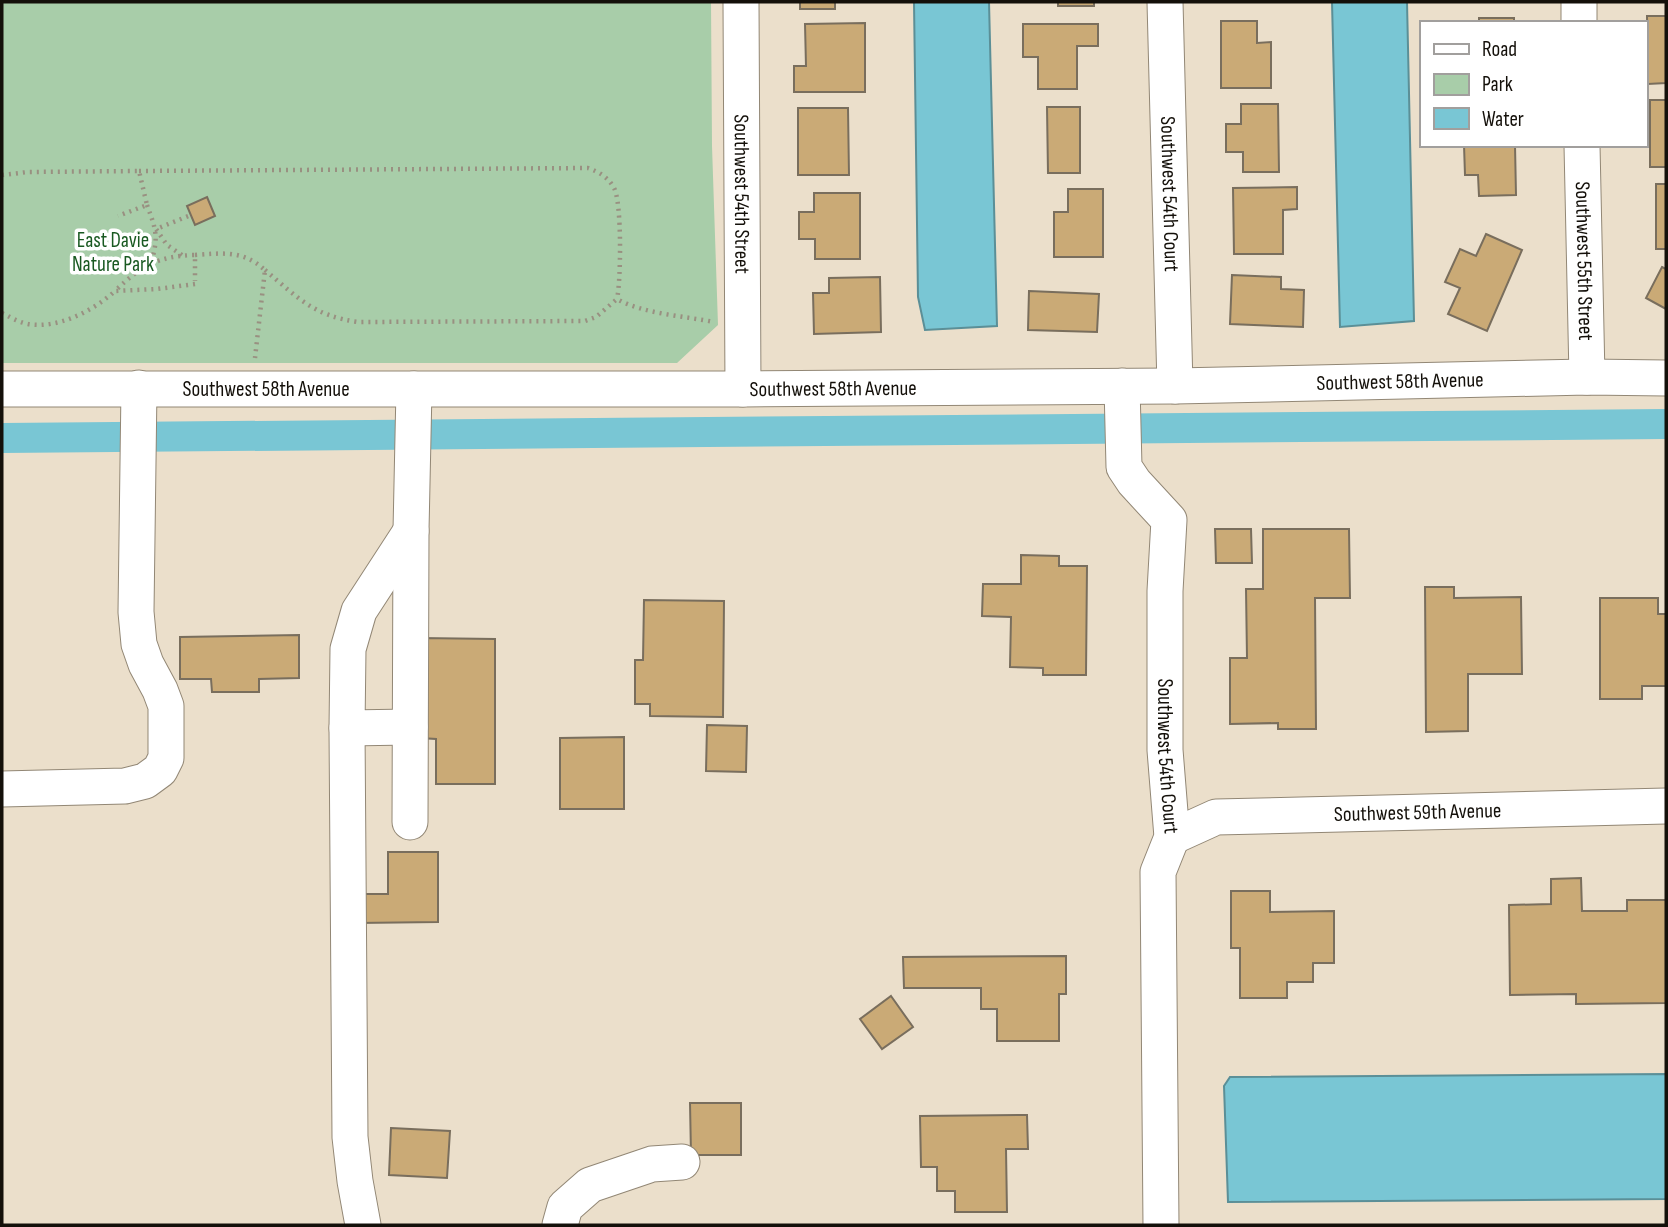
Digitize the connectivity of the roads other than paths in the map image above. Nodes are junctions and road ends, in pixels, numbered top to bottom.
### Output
1 (741, 2) edge
2 (1165, 2) edge
3 (1579, 2) edge
4 (1579, 21) edge
5 (1582, 147) edge
6 (1587, 377) junction
7 (1666, 378) edge
8 (1122, 386) junction
9 (1175, 386) junction
10 (2, 389) edge
11 (414, 389) junction
12 (743, 389) junction
13 (139, 416) junction
14 (411, 531) junction
15 (410, 727) junction
16 (347, 728) junction
17 (2, 789) edge
18 (1666, 806) edge
19 (410, 822) dead end
20 (1172, 837) junction
21 (682, 1162) dead end
22 (363, 1225) edge
23 (560, 1225) edge
24 (1161, 1225) edge

1 - 12 street, Southwest 54th Street
2 - 9 street, Southwest 54th Court
3 - 4 street
5 - 6 street, Southwest 55th Street
6 - 7 street, Southwest 58th Avenue
6 - 9 street, Southwest 58th Avenue
8 - 9 street, Southwest 58th Avenue
8 - 12 street, Southwest 58th Avenue
8 - 20 street, Southwest 54th Court
10 - 13 street, Southwest 58th Avenue
11 - 12 street, Southwest 58th Avenue
11 - 13 street, Southwest 58th Avenue
11 - 14 street
13 - 17 street
14 - 15 street
14 - 16 street
15 - 16 street
15 - 19 street
16 - 22 street
18 - 20 street, Southwest 59th Avenue
20 - 24 street, Southwest 54th Court
21 - 23 street

